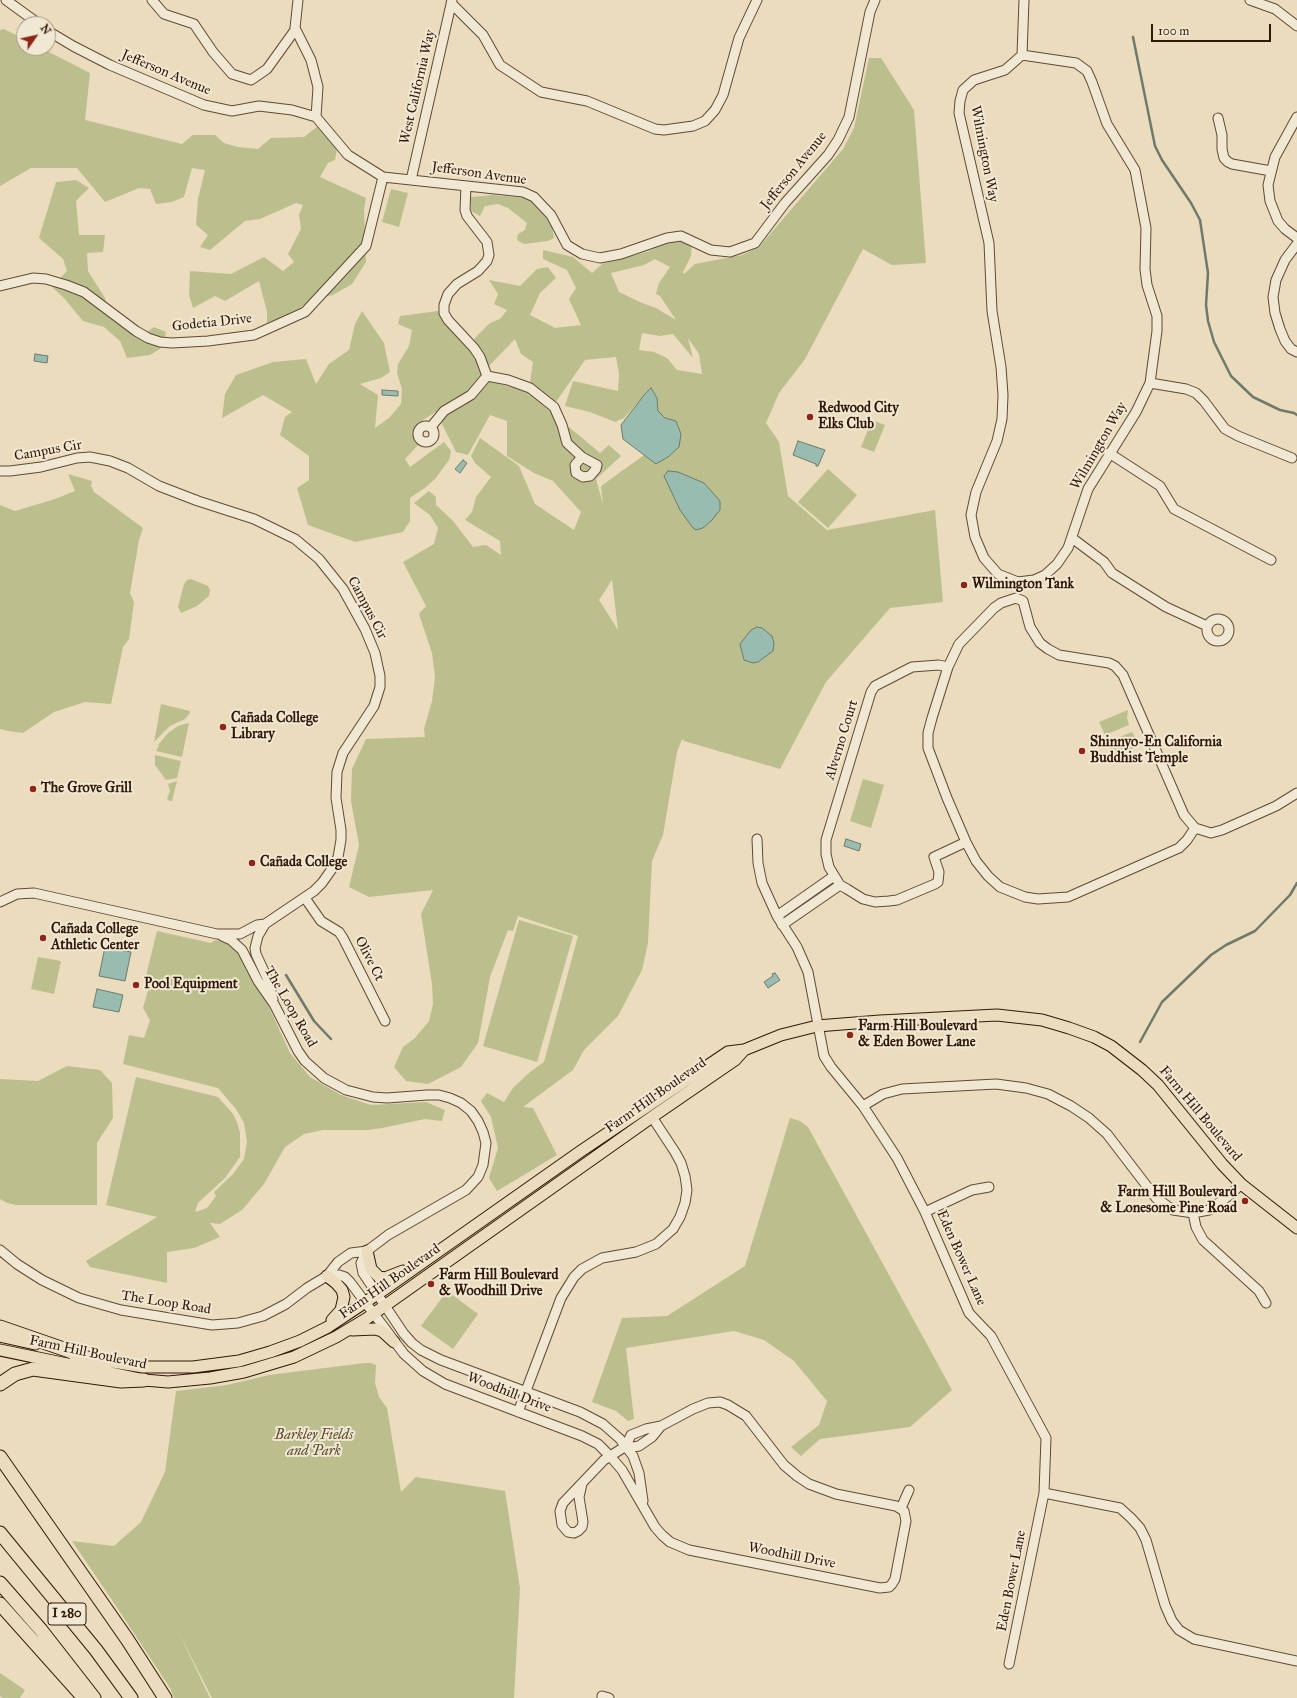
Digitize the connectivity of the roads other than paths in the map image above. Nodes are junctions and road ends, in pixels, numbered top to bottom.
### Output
1 (6, 0) edge
2 (152, 0) edge
3 (298, 0) edge
4 (757, 0) edge
5 (875, 0) edge
6 (1024, 0) edge
7 (1250, 0) edge
8 (452, 2) edge
9 (28, 16) edge
10 (1297, 26) edge
11 (295, 30) junction
12 (56, 36) edge
13 (1022, 54) junction
14 (316, 117) junction
15 (1297, 117) edge
16 (1218, 118) dead end
17 (1271, 171) junction
18 (383, 177) junction
19 (411, 180) junction
20 (466, 186) junction
21 (1297, 238) edge
22 (1297, 244) edge
23 (0, 286) edge
24 (1297, 352) edge
25 (487, 376) junction
26 (1150, 383) junction
27 (431, 427) dead end
28 (1109, 453) junction
29 (582, 457) dead end
30 (1292, 458) dead end
31 (0, 471) edge
32 (1072, 538) junction
33 (1271, 560) dead end
34 (1208, 626) dead end
35 (948, 667) junction
36 (1297, 793) edge
37 (1195, 828) junction
38 (757, 839) dead end
39 (966, 842) junction
40 (834, 876) junction
41 (840, 885) junction
42 (305, 898) junction
43 (0, 902) edge
44 (776, 916) junction
45 (265, 924) junction
46 (782, 925) junction
47 (217, 934) junction
48 (274, 1004) junction
49 (385, 1021) dead end
50 (817, 1026) junction
51 (744, 1050) junction
52 (863, 1106) junction
53 (652, 1117) junction
54 (1241, 1184) junction
55 (989, 1187) dead end
56 (925, 1212) junction
57 (1193, 1213) junction
58 (1297, 1228) edge
59 (0, 1250) edge
60 (367, 1251) junction
61 (428, 1260) junction
62 (327, 1276) junction
63 (377, 1294) junction
64 (365, 1303) junction
65 (1266, 1303) dead end
66 (384, 1305) junction
67 (373, 1313) junction
68 (0, 1327) edge
69 (349, 1330) junction
70 (313, 1334) junction
71 (0, 1336) edge
72 (394, 1342) junction
73 (0, 1350) edge
74 (81, 1356) junction
75 (144, 1380) junction
76 (0, 1384) edge
77 (526, 1391) junction
78 (518, 1412) junction
79 (626, 1446) junction
80 (610, 1456) junction
81 (0, 1457) edge
82 (582, 1484) junction
83 (909, 1490) dead end
84 (1044, 1493) junction
85 (644, 1505) junction
86 (901, 1508) junction
87 (0, 1533) edge
88 (0, 1583) edge
89 (885, 1588) junction
90 (888, 1598) dead end
91 (0, 1604) edge
92 (1297, 1661) edge
93 (1009, 1664) dead end
94 (84, 1698) edge
95 (94, 1698) edge
96 (131, 1698) edge
97 (165, 1698) edge

1 - 9 street
2 - 11 street
3 - 11 street
4 - 8 street
5 - 20 street, Jefferson Avenue
6 - 13 street
7 - 10 street
8 - 19 street, West California Way
11 - 14 street
12 - 14 street, Jefferson Avenue
13 - 26 street, Wilmington Way
13 - 32 street, Wilmington Way
14 - 18 street, Jefferson Avenue
15 - 17 street
16 - 17 street
17 - 21 street
18 - 19 street, Jefferson Avenue
18 - 23 street, Godetia Drive
19 - 20 street, Jefferson Avenue
20 - 25 street
22 - 24 street
25 - 27 street
25 - 29 street
26 - 28 street, Wilmington Way
26 - 30 street
28 - 32 street, Wilmington Way
28 - 33 street
31 - 42 street, Campus Cir
32 - 34 street
35 - 37 street
35 - 39 street
35 - 40 street, Alverno Court
36 - 37 street
37 - 39 street
38 - 44 street, Eden Bower Lane
39 - 41 street, Alverno Court
40 - 41 street, Alverno Court
40 - 44 street
41 - 46 street
42 - 45 street, Campus Cir
42 - 49 street, Olive Ct
43 - 47 street
44 - 46 street, Eden Bower Lane
45 - 47 street, Campus Cir
45 - 48 street
46 - 50 street, Eden Bower Lane
47 - 48 street, The Loop Road
48 - 60 street, The Loop Road
50 - 51 main road, Farm Hill Boulevard
50 - 52 street, Eden Bower Lane
50 - 54 main road, Farm Hill Boulevard
51 - 53 main road, Farm Hill Boulevard
51 - 61 main road, Farm Hill Boulevard
52 - 56 street, Eden Bower Lane
52 - 57 street
53 - 66 main road, Farm Hill Boulevard
53 - 77 street
54 - 57 street
54 - 58 main road, Farm Hill Boulevard
55 - 56 street
56 - 84 street, Eden Bower Lane
57 - 65 street
59 - 62 street, The Loop Road
60 - 61 main road
60 - 62 street, The Loop Road
60 - 63 street, Woodhill Drive
61 - 63 main road, Farm Hill Boulevard
62 - 64 street
62 - 70 main road
63 - 64 main road, Farm Hill Boulevard
63 - 66 street, Woodhill Drive
64 - 67 street, Woodhill Drive
64 - 70 main road, Farm Hill Boulevard
66 - 67 main road, Farm Hill Boulevard
66 - 77 street, Woodhill Drive
67 - 69 main road, Farm Hill Boulevard
67 - 72 street, Woodhill Drive
68 - 74 highway
69 - 72 main road
69 - 75 main road, Farm Hill Boulevard
70 - 74 main road, Farm Hill Boulevard
71 - 74 main road, Farm Hill Boulevard
72 - 78 street, Woodhill Drive
73 - 75 main road, Farm Hill Boulevard
75 - 76 highway
77 - 78 street
77 - 79 street, Woodhill Drive
78 - 80 street, Woodhill Drive
79 - 80 street
79 - 85 street, Woodhill Drive
79 - 86 street
80 - 82 street
80 - 85 street, Woodhill Drive
81 - 97 highway
82 - 82 street
83 - 86 street
84 - 92 street
84 - 93 street, Eden Bower Lane
85 - 89 street, Woodhill Drive
86 - 89 street
87 - 96 highway, I 280
88 - 95 highway, I 280
89 - 90 street
91 - 94 highway

